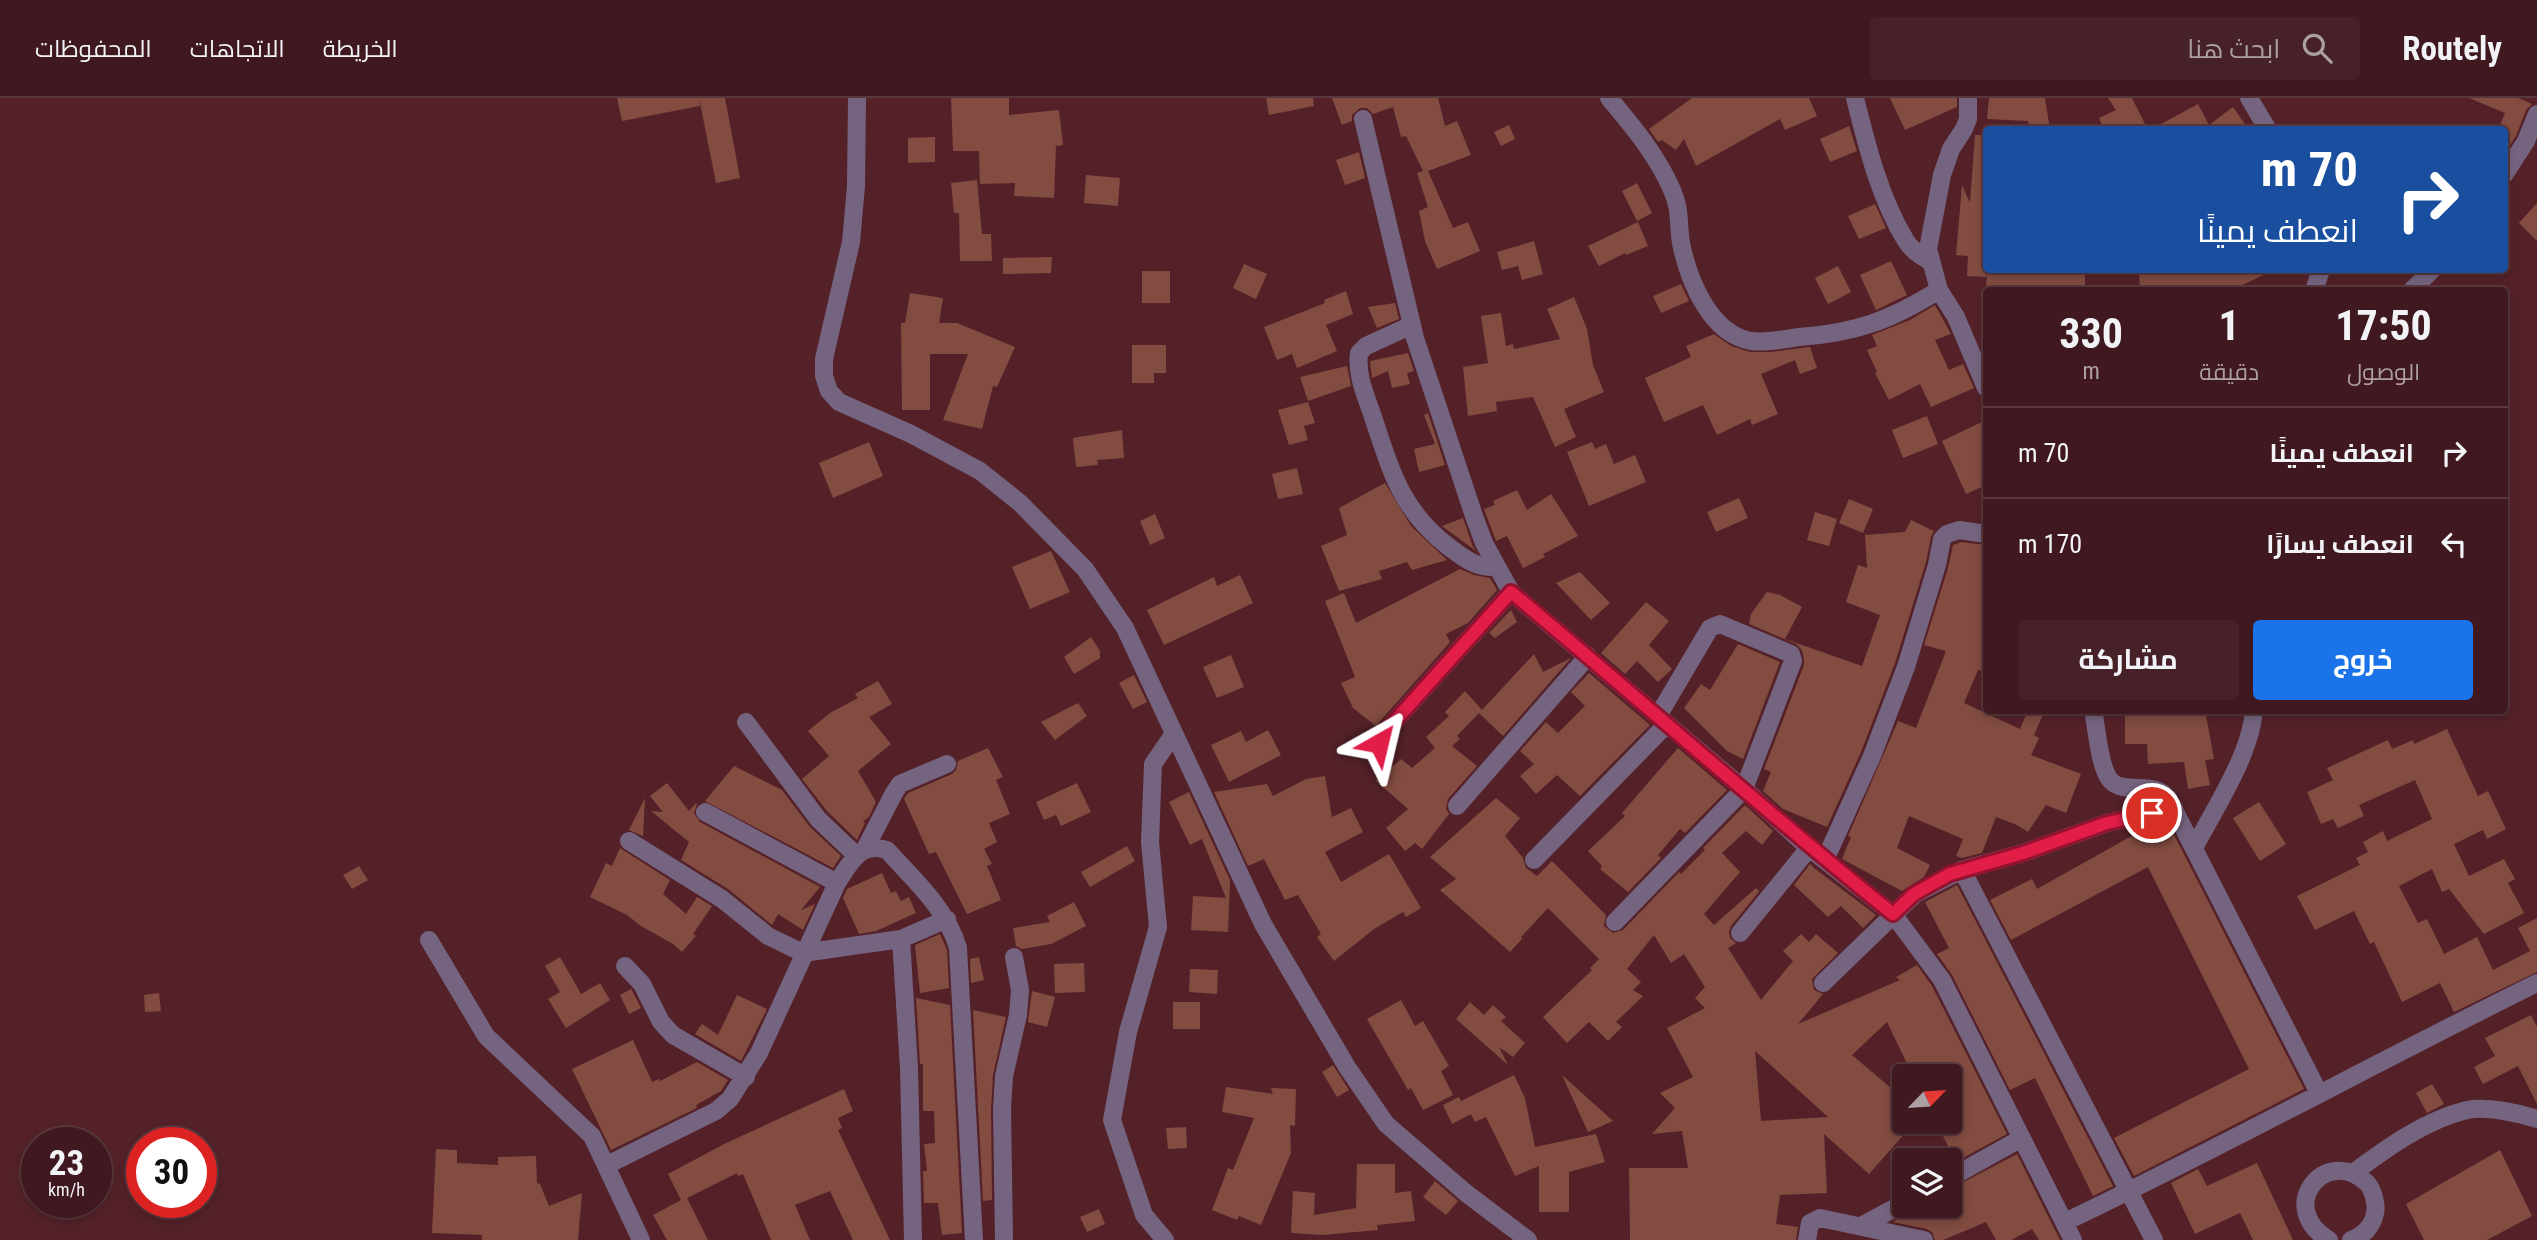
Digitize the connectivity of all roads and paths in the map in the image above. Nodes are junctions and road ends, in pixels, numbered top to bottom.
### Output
1 (858, 98) edge
2 (1609, 98) edge
3 (1855, 98) edge
4 (1968, 98) edge
5 (2249, 98) edge
6 (2537, 114) edge
7 (1363, 118) dead end
8 (2266, 126) edge
9 (2508, 169) edge
10 (1931, 262) junction
11 (2429, 273) edge
12 (2416, 287) edge
13 (1939, 290) junction
14 (1412, 325) junction
15 (1983, 381) edge
16 (1983, 534) edge
17 (1497, 568) junction
18 (1511, 592) junction
19 (1588, 656) junction
20 (2094, 714) edge
21 (2254, 714) edge
22 (1662, 720) junction
23 (746, 722) dead end
24 (1173, 735) junction
25 (1379, 743) dead end
26 (947, 764) dead end
27 (1744, 789) junction
28 (1457, 806) dead end
29 (2174, 808) junction
30 (705, 812) dead end
31 (629, 841) dead end
32 (1809, 848) junction
33 (2194, 848) junction
34 (861, 853) junction
35 (1534, 860) dead end
36 (1825, 860) junction
37 (1962, 870) junction
38 (837, 883) junction
39 (1893, 914) junction
40 (947, 919) junction
41 (1615, 922) dead end
42 (1740, 933) dead end
43 (901, 939) junction
44 (429, 940) dead end
45 (803, 953) junction
46 (1014, 957) dead end
47 (625, 966) dead end
48 (1823, 983) dead end
49 (2537, 983) edge
50 (746, 1077) junction
51 (2319, 1093) junction
52 (2537, 1119) edge
53 (2022, 1138) junction
54 (607, 1165) junction
55 (1962, 1171) edge
56 (2353, 1173) junction
57 (2129, 1192) junction
58 (1892, 1210) edge
59 (2065, 1222) junction
60 (1863, 1226) junction
61 (2319, 1237) edge
62 (641, 1240) edge
63 (913, 1240) edge
64 (974, 1240) edge
65 (1004, 1240) edge
66 (1165, 1240) edge
67 (1528, 1240) edge
68 (1807, 1240) edge
69 (1924, 1240) edge
70 (2073, 1240) edge
71 (2154, 1240) edge
72 (2351, 1240) edge

1 - 24 street
2 - 13 street
3 - 10 street
4 - 10 street
5 - 8 street
6 - 9 street
7 - 14 street
10 - 13 street
11 - 12 street
13 - 15 street
14 - 17 street
14 - 17 street
16 - 36 street
17 - 18 street
18 - 19 street
18 - 25 street
19 - 22 street
19 - 28 street
20 - 29 street
21 - 33 street
22 - 27 street
22 - 27 street
22 - 35 street
23 - 34 street
24 - 66 street
24 - 67 street
26 - 34 street
27 - 32 street
27 - 41 street
29 - 33 street
29 - 37 street
30 - 38 street
31 - 45 street
32 - 36 street
32 - 42 street
33 - 51 street
34 - 38 street
34 - 40 street
36 - 39 street
37 - 39 street
37 - 57 street
38 - 45 street
39 - 48 street
39 - 53 street
40 - 43 street
40 - 64 street
43 - 45 street
43 - 63 street
44 - 54 street
45 - 50 street
46 - 65 street
47 - 50 street
49 - 51 street
50 - 54 street
51 - 57 street
52 - 56 street
53 - 55 street
53 - 59 street
54 - 62 street
56 - 61 street
56 - 72 street
57 - 59 street
57 - 71 street
58 - 60 street
59 - 70 street
60 - 68 street
60 - 69 street

